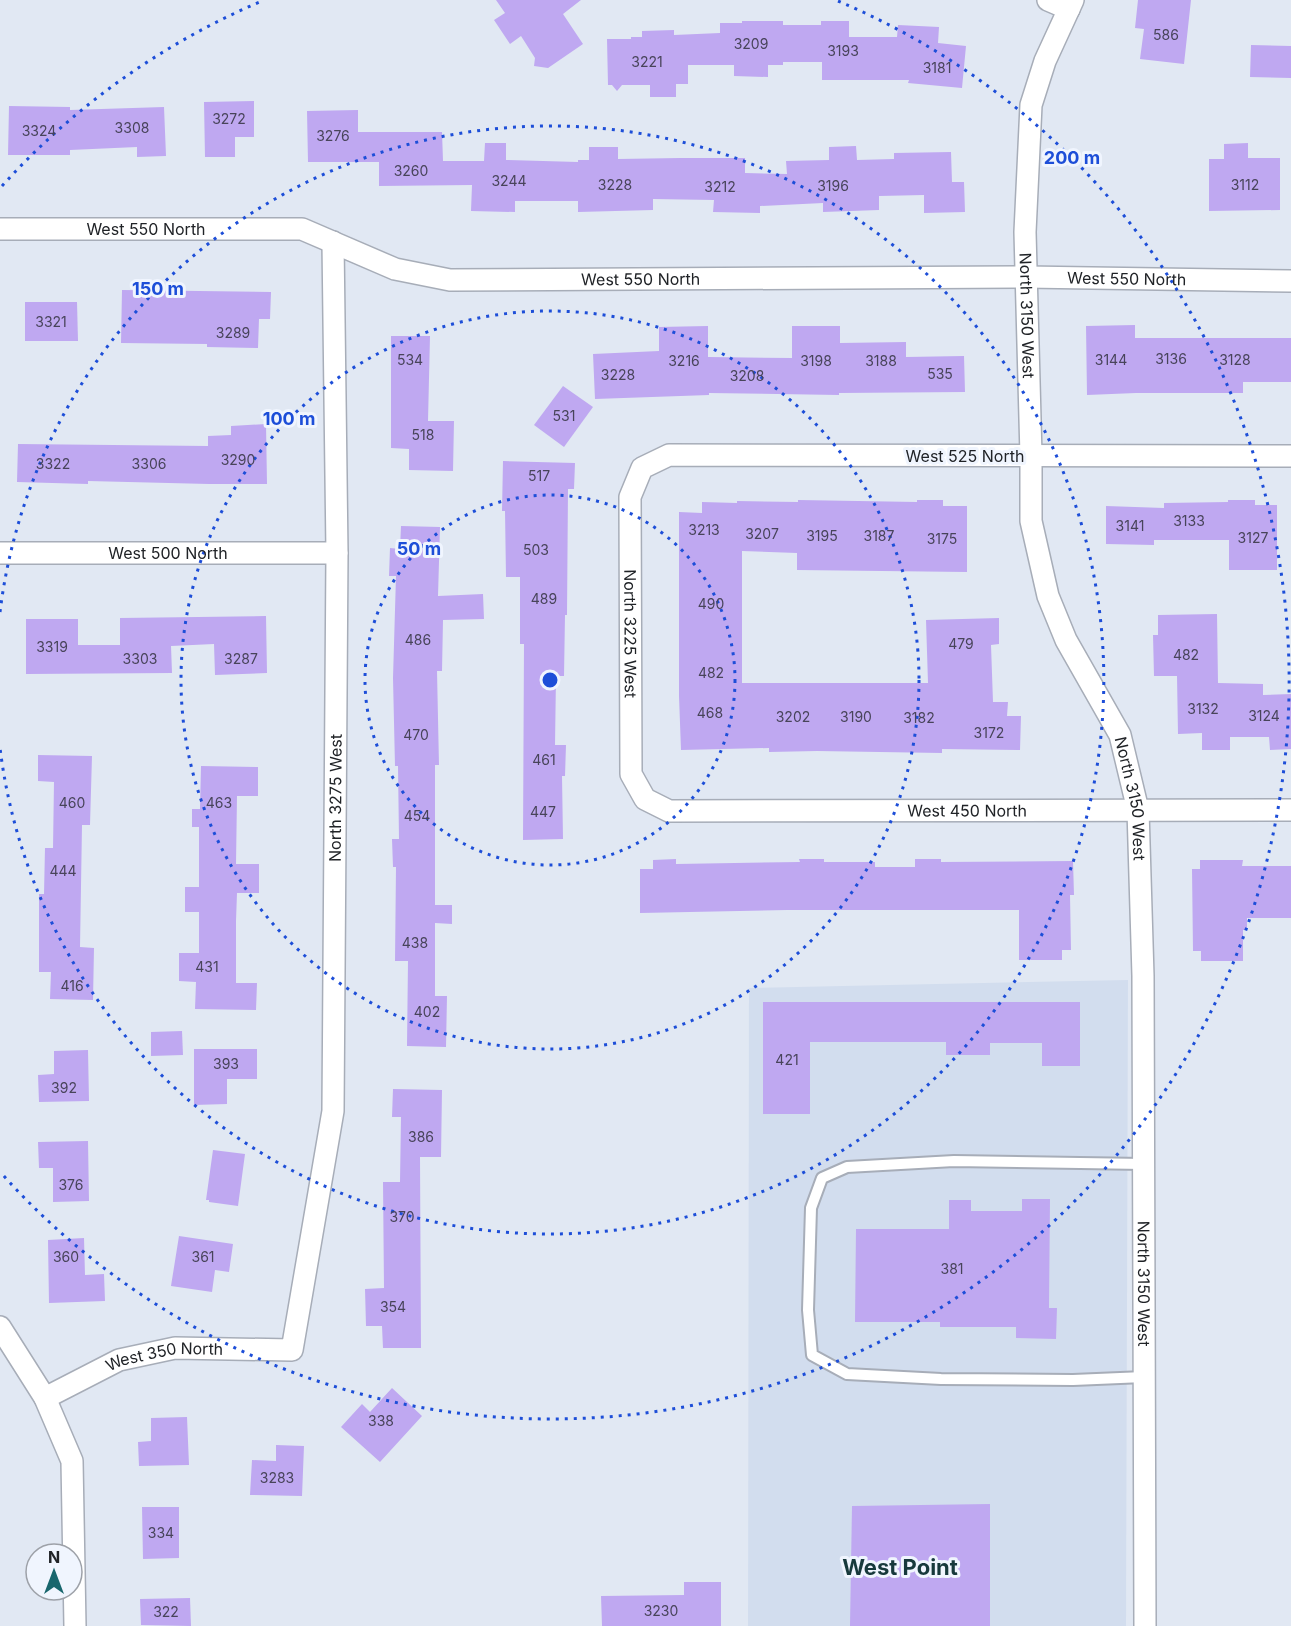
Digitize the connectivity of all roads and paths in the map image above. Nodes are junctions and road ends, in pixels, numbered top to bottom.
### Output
1 (1048, 0) edge
2 (1071, 5) edge
3 (0, 229) edge
4 (333, 242) junction
5 (1026, 277) junction
6 (1291, 281) edge
7 (1031, 456) junction
8 (1291, 456) edge
9 (642, 468) joint
10 (0, 553) edge
11 (337, 553) junction
12 (645, 799) joint
13 (1138, 810) junction
14 (1291, 810) edge
15 (1144, 1164) junction
16 (0, 1327) edge
17 (292, 1350) joint
18 (1144, 1377) junction
19 (45, 1398) junction
20 (75, 1626) edge
21 (1145, 1626) edge

1 - 2 street
2 - 5 street, North 3150 West
3 - 4 street, West 550 North
4 - 5 street, West 550 North
4 - 11 street, North 3275 West
5 - 6 street, West 550 North
5 - 7 street, North 3150 West
7 - 8 street, West 525 North
7 - 9 street, West 525 North
7 - 13 street, North 3150 West
9 - 12 street, North 3225 West
10 - 11 street, West 500 North
11 - 17 street, North 3275 West
12 - 13 street, West 450 North
13 - 14 street, West 450 North
13 - 15 street, North 3150 West
15 - 18 street, North 3150 West
15 - 18 lane
16 - 19 street
17 - 19 street, West 350 North
18 - 21 street, North 3150 West
19 - 20 street

